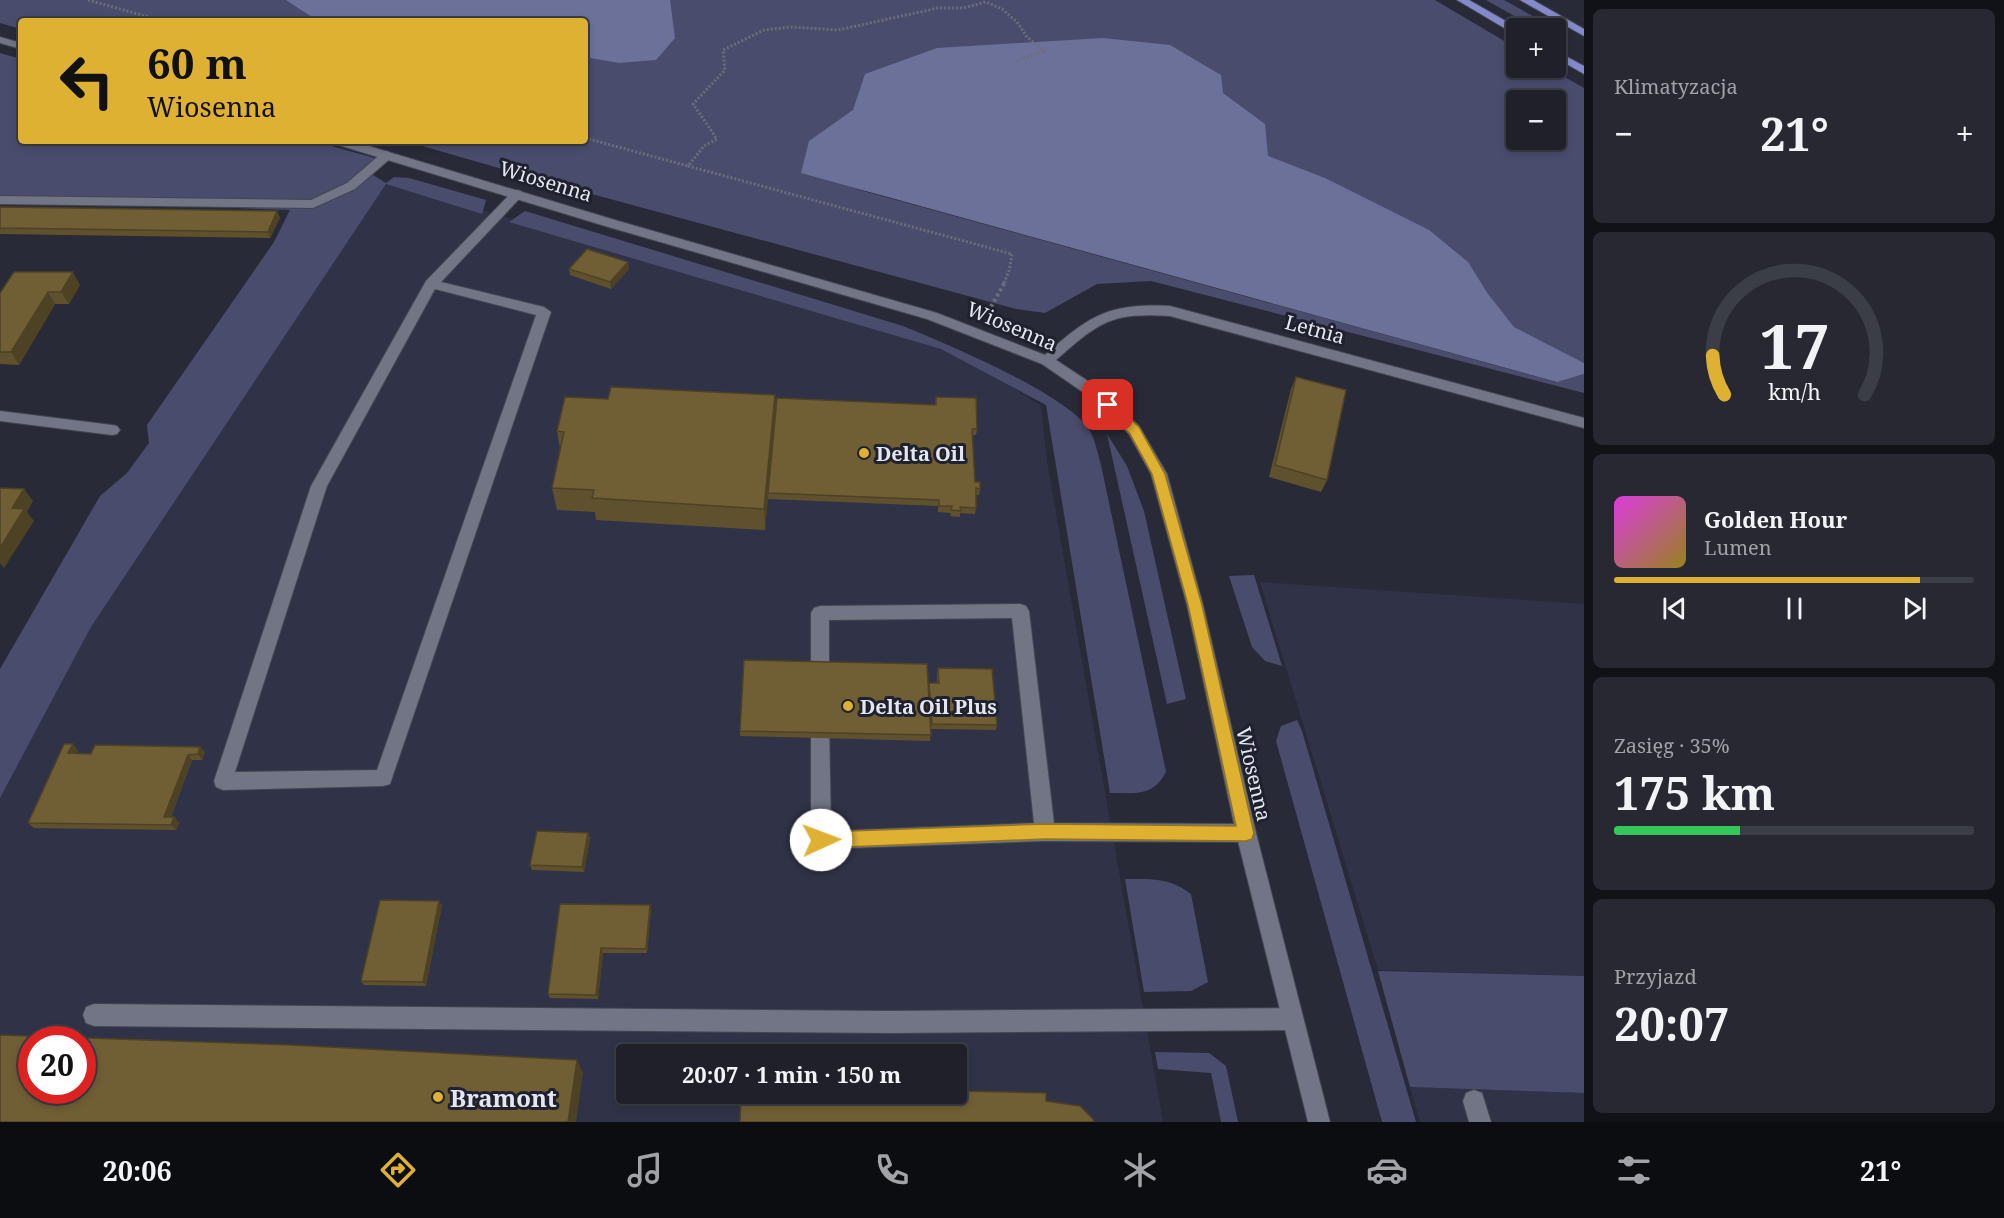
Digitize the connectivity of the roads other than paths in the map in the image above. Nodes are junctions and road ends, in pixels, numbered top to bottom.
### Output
1 (1462, 0) edge
2 (1525, 0) edge
3 (1506, 26) edge
4 (1584, 33) edge
5 (0, 40) edge
6 (18, 45) edge
7 (1566, 60) edge
8 (1584, 71) edge
9 (349, 144) edge
10 (387, 155) junction
11 (518, 194) junction
12 (0, 200) edge
13 (431, 284) junction
14 (1047, 361) junction
15 (0, 416) edge
16 (1584, 423) edge
17 (112, 430) dead end
18 (1045, 832) junction
19 (1246, 833) junction
20 (94, 1015) dead end
21 (1292, 1019) junction
22 (1318, 1122) edge

1 - 3 main road
2 - 4 main road
5 - 6 street
7 - 8 main road
9 - 10 street, Wiosenna
10 - 11 street, Wiosenna
10 - 12 street
11 - 13 street
11 - 14 street, Wiosenna
13 - 13 street
14 - 16 street, Letnia
14 - 19 street, Wiosenna
15 - 17 street
18 - 18 street
18 - 19 street
19 - 21 street, Wiosenna
20 - 21 street
21 - 22 street, Wiosenna

